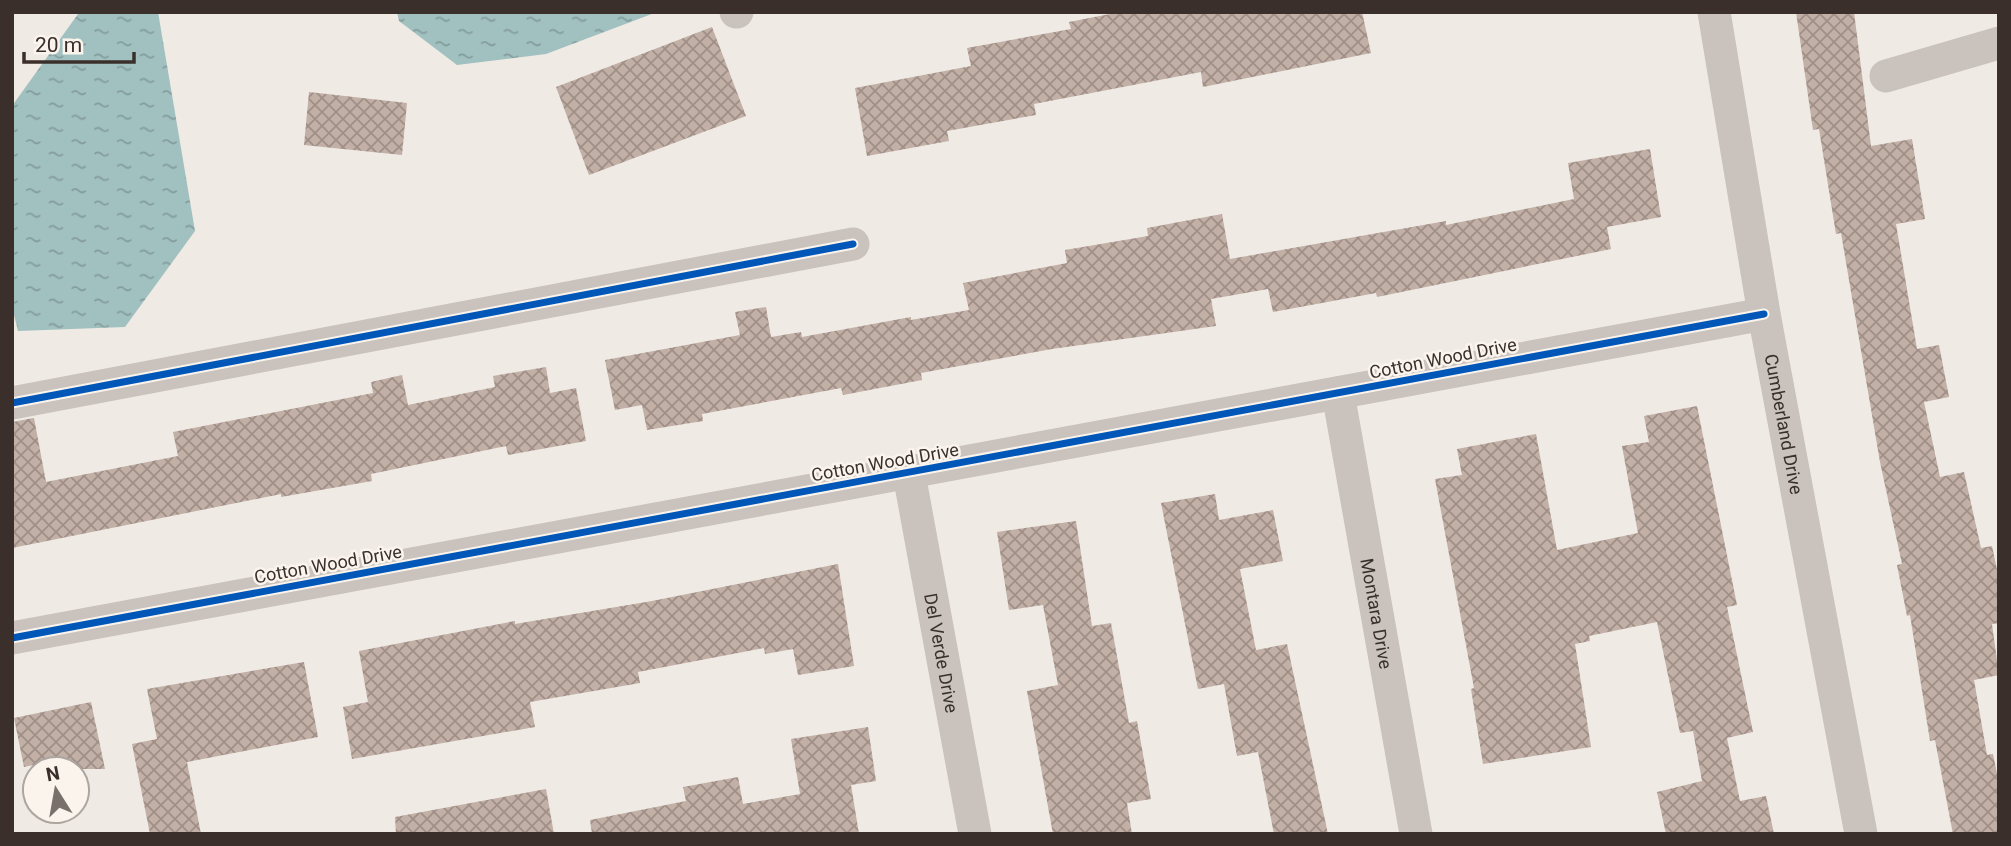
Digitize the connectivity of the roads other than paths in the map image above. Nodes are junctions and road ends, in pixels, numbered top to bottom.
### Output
1 (1714, 12) edge
2 (1999, 43) edge
3 (1886, 76) dead end
4 (853, 244) dead end
5 (1764, 314) junction
6 (1338, 393) junction
7 (12, 403) edge
8 (909, 474) junction
9 (12, 638) edge
10 (975, 834) edge
11 (1416, 834) edge
12 (1861, 834) edge

1 - 5 street, Cumberland Drive
2 - 3 street
4 - 7 street
5 - 6 street, Cotton Wood Drive
5 - 12 street, Cumberland Drive
6 - 8 street, Cotton Wood Drive
6 - 11 street, Montara Drive
8 - 9 street, Cotton Wood Drive
8 - 10 street, Del Verde Drive

